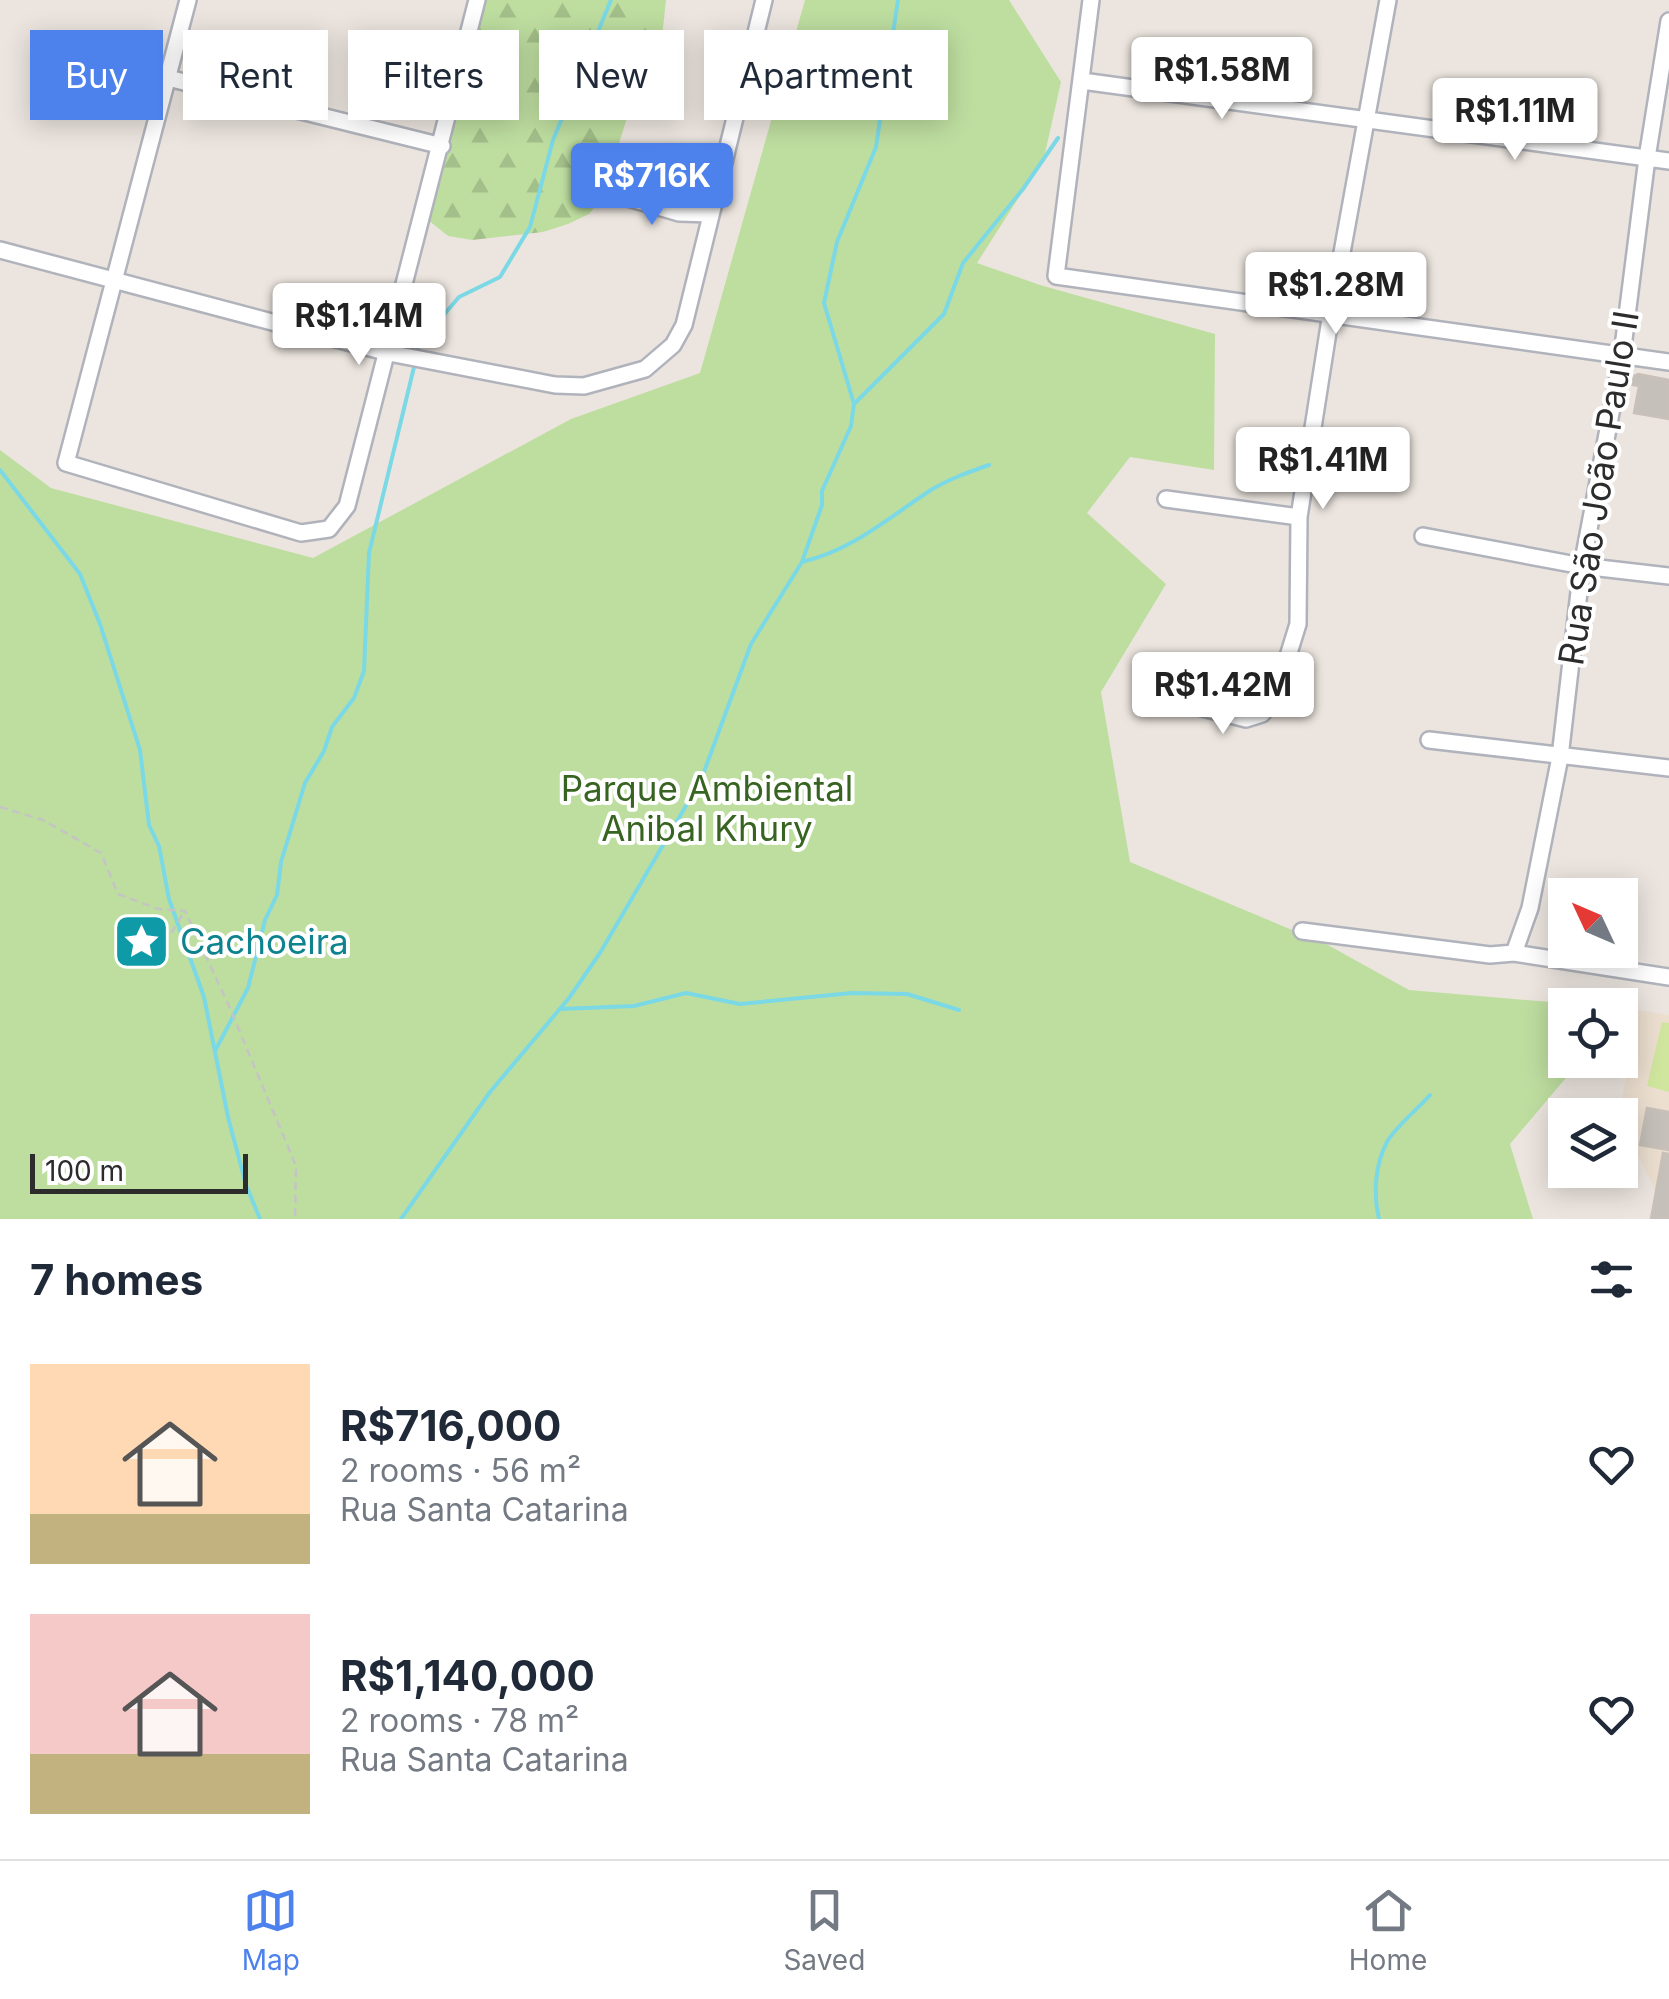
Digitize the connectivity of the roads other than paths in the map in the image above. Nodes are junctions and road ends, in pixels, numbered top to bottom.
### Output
1 (188, 0) edge
2 (477, 0) edge
3 (764, 0) edge
4 (1091, 0) edge
5 (1388, 0) edge
6 (1669, 20) edge
7 (168, 78) junction
8 (1082, 81) junction
9 (1368, 120) junction
10 (442, 146) junction
11 (1647, 158) junction
12 (1669, 161) edge
13 (600, 190) dead end
14 (711, 214) junction
15 (0, 250) edge
16 (114, 280) junction
17 (1331, 314) junction
18 (389, 353) junction
19 (1622, 355) junction
20 (1669, 362) edge
21 (1166, 499) dead end
22 (1300, 518) junction
23 (1424, 536) dead end
24 (1582, 566) junction
25 (1669, 576) edge
26 (1151, 695) dead end
27 (1429, 740) dead end
28 (1560, 757) junction
29 (1669, 768) edge
30 (1302, 931) dead end
31 (1514, 953) junction
32 (1669, 977) edge

1 - 7 street
2 - 10 street
3 - 14 street
4 - 8 street
5 - 9 street
6 - 11 street, Rua São João Paulo II
7 - 10 street
7 - 16 street
8 - 9 street
8 - 17 street
9 - 11 street
9 - 17 street
10 - 18 street
11 - 12 street
11 - 19 street, Rua São João Paulo II
13 - 14 street
14 - 18 street
15 - 16 street
16 - 18 street
16 - 18 street
17 - 19 street
17 - 22 street
19 - 20 street
19 - 24 street, Rua São João Paulo II
21 - 22 street
22 - 26 street
23 - 24 street
24 - 25 street
24 - 28 street, Rua São João Paulo II
27 - 28 street
28 - 29 street
28 - 31 street, Rua São João Paulo II
30 - 31 street
31 - 32 street

